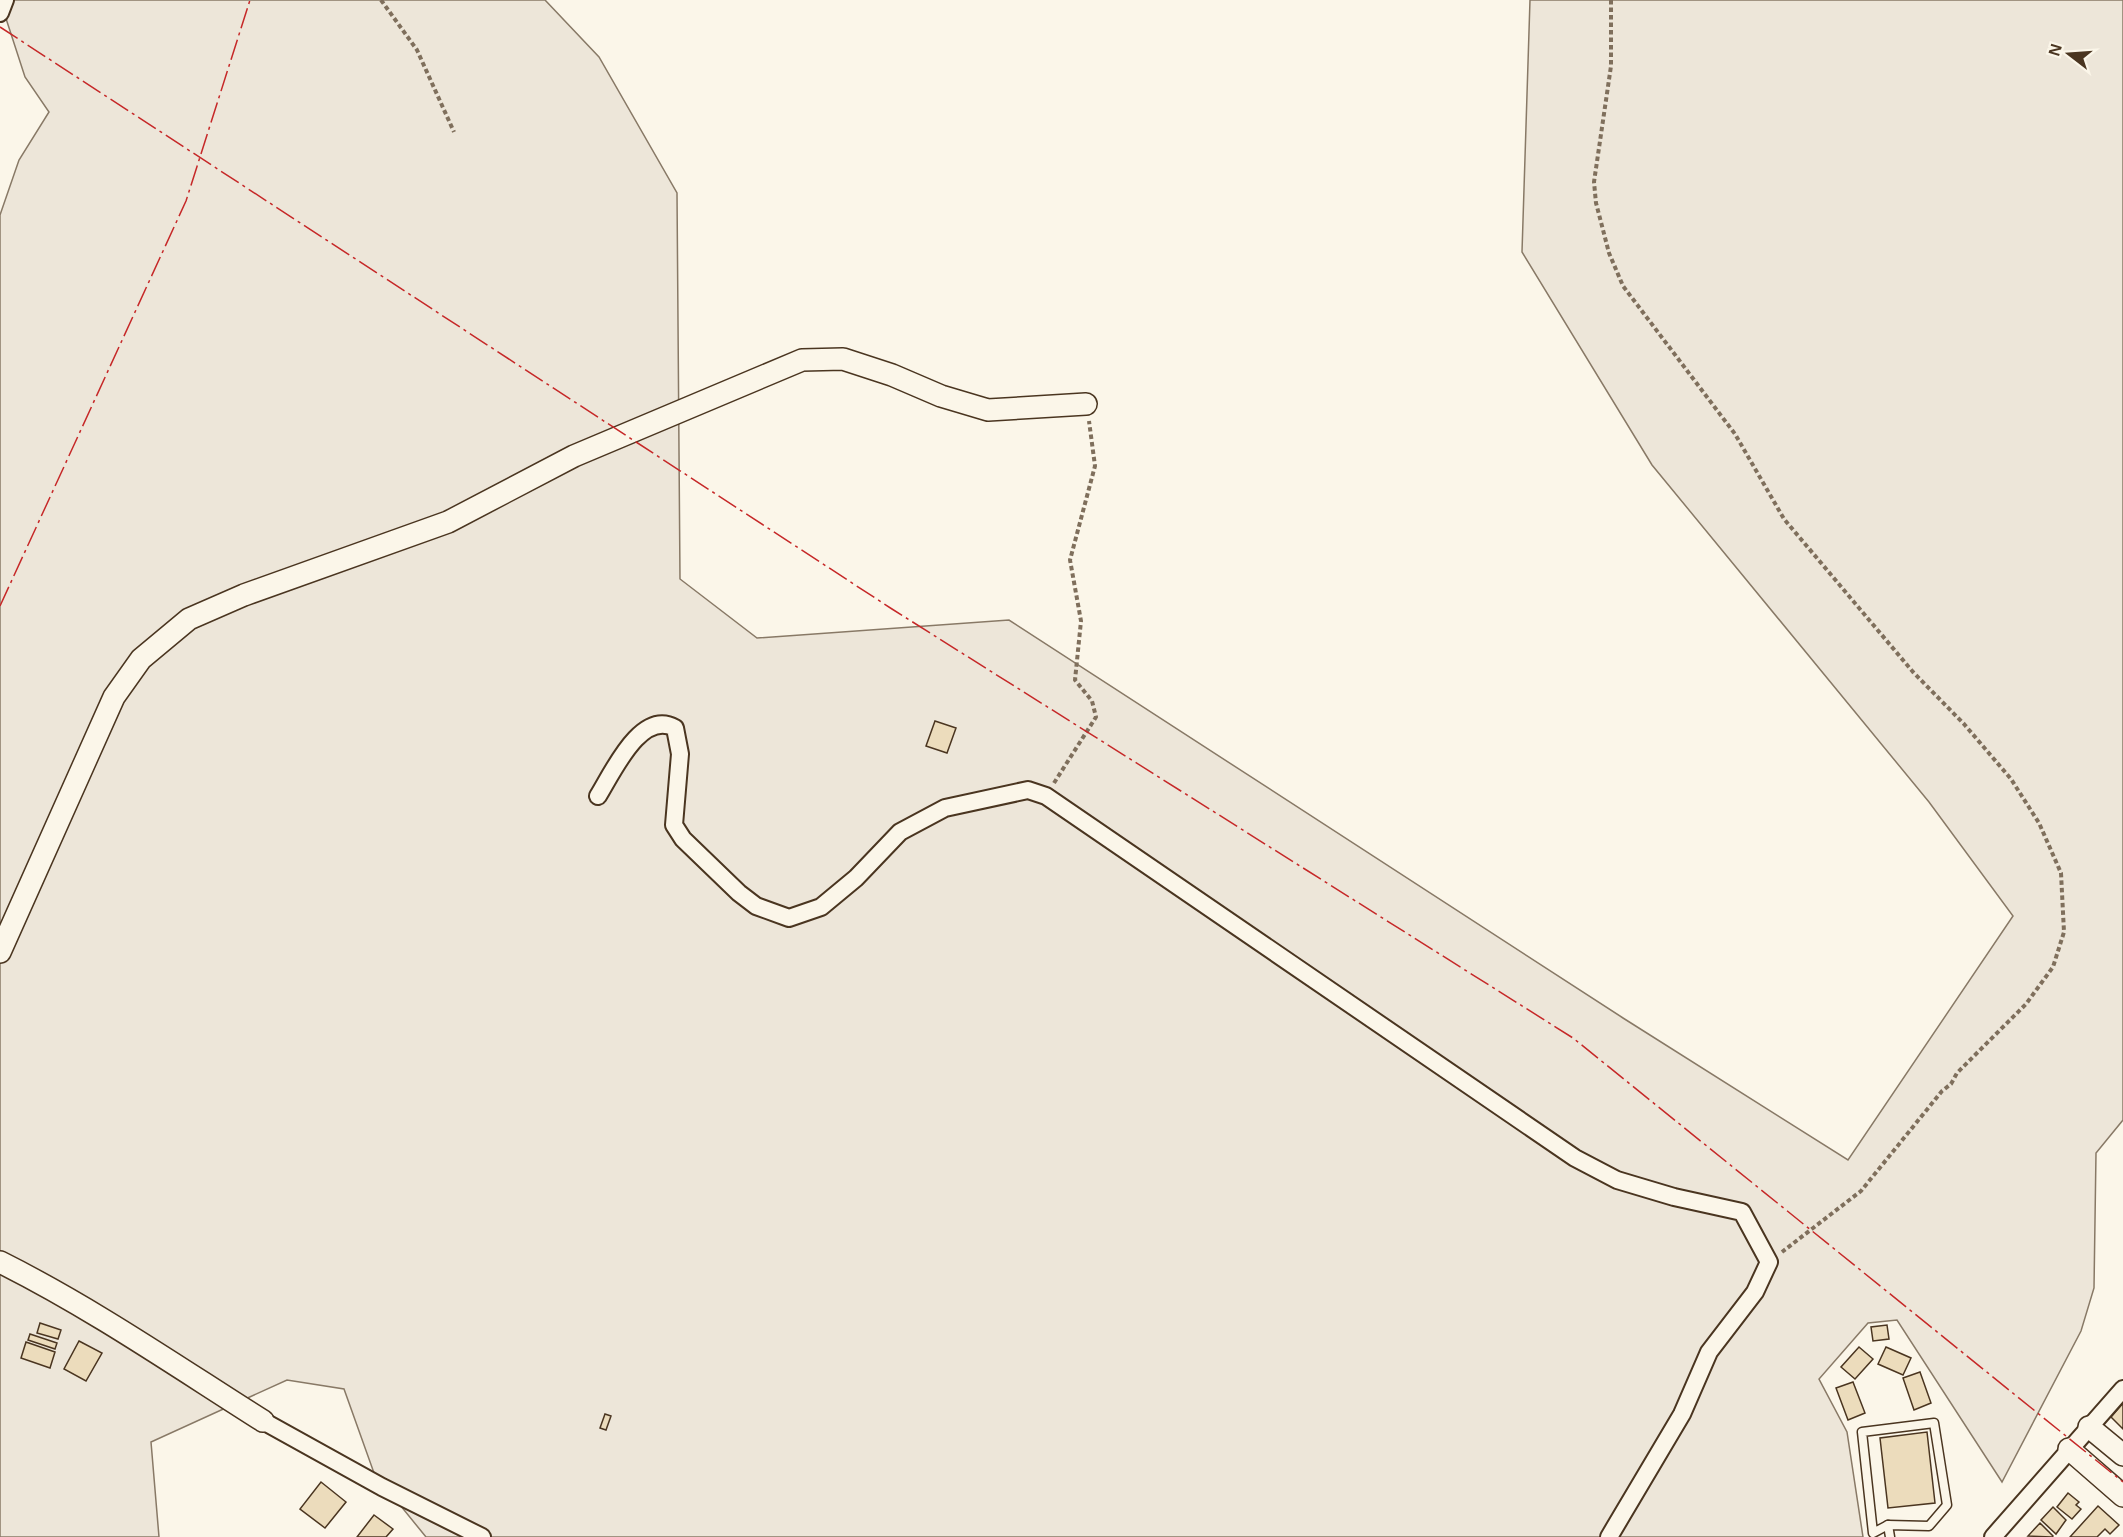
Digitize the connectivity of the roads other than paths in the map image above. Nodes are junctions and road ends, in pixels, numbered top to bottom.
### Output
1 (5, 0) edge
2 (0, 13) edge
3 (1086, 404) road end
4 (598, 796) dead end
5 (0, 952) edge
6 (0, 1262) edge
7 (2123, 1389) edge
8 (263, 1421) joint
9 (2089, 1427) junction
10 (2069, 1449) junction
11 (2123, 1455) edge
12 (2123, 1496) edge
13 (1888, 1526) junction
14 (1874, 1535) edge
15 (482, 1537) edge
16 (1609, 1537) edge
17 (1890, 1537) edge
18 (1993, 1537) edge

1 - 2 street
3 - 5 street
4 - 16 street
6 - 8 street
7 - 9 street
8 - 15 street
9 - 10 street
9 - 11 street
10 - 12 street
10 - 18 street
13 - 14 lane
13 - 14 lane
13 - 17 lane

